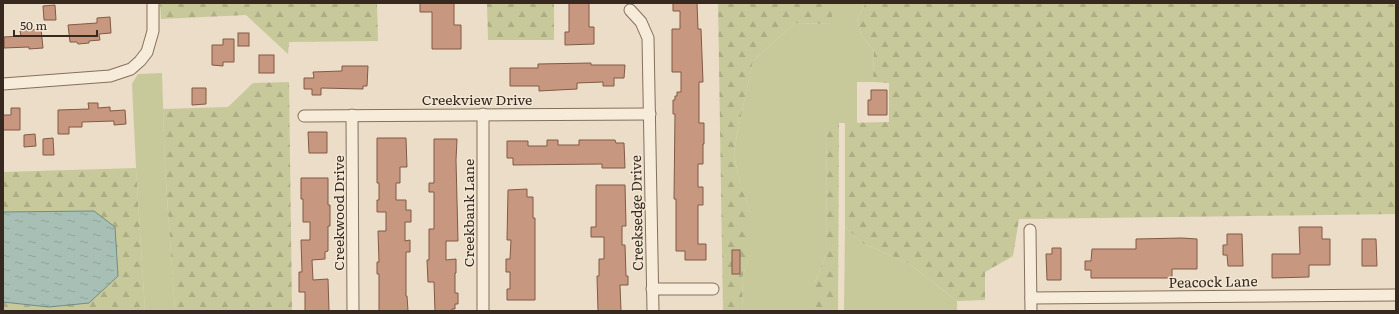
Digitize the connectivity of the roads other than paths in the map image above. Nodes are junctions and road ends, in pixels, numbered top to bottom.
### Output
1 (153, 3) edge
2 (630, 10) dead end
3 (3, 84) edge
4 (483, 114) junction
5 (650, 114) junction
6 (352, 115) junction
7 (304, 116) dead end
8 (1030, 230) dead end
9 (652, 289) junction
10 (713, 289) dead end
11 (1396, 295) edge
12 (1031, 298) junction
13 (353, 311) edge
14 (483, 311) edge
15 (653, 311) edge
16 (1031, 311) edge

1 - 3 street
2 - 5 street, Creeksedge Drive
4 - 5 street, Creekview Drive
4 - 6 street, Creekview Drive
4 - 14 street, Creekbank Lane
5 - 9 street, Creeksedge Drive
6 - 7 street, Creekview Drive
6 - 13 street, Creekwood Drive
8 - 12 street
9 - 10 street
9 - 15 street, Creeksedge Drive
11 - 12 street, Peacock Lane
12 - 16 street

